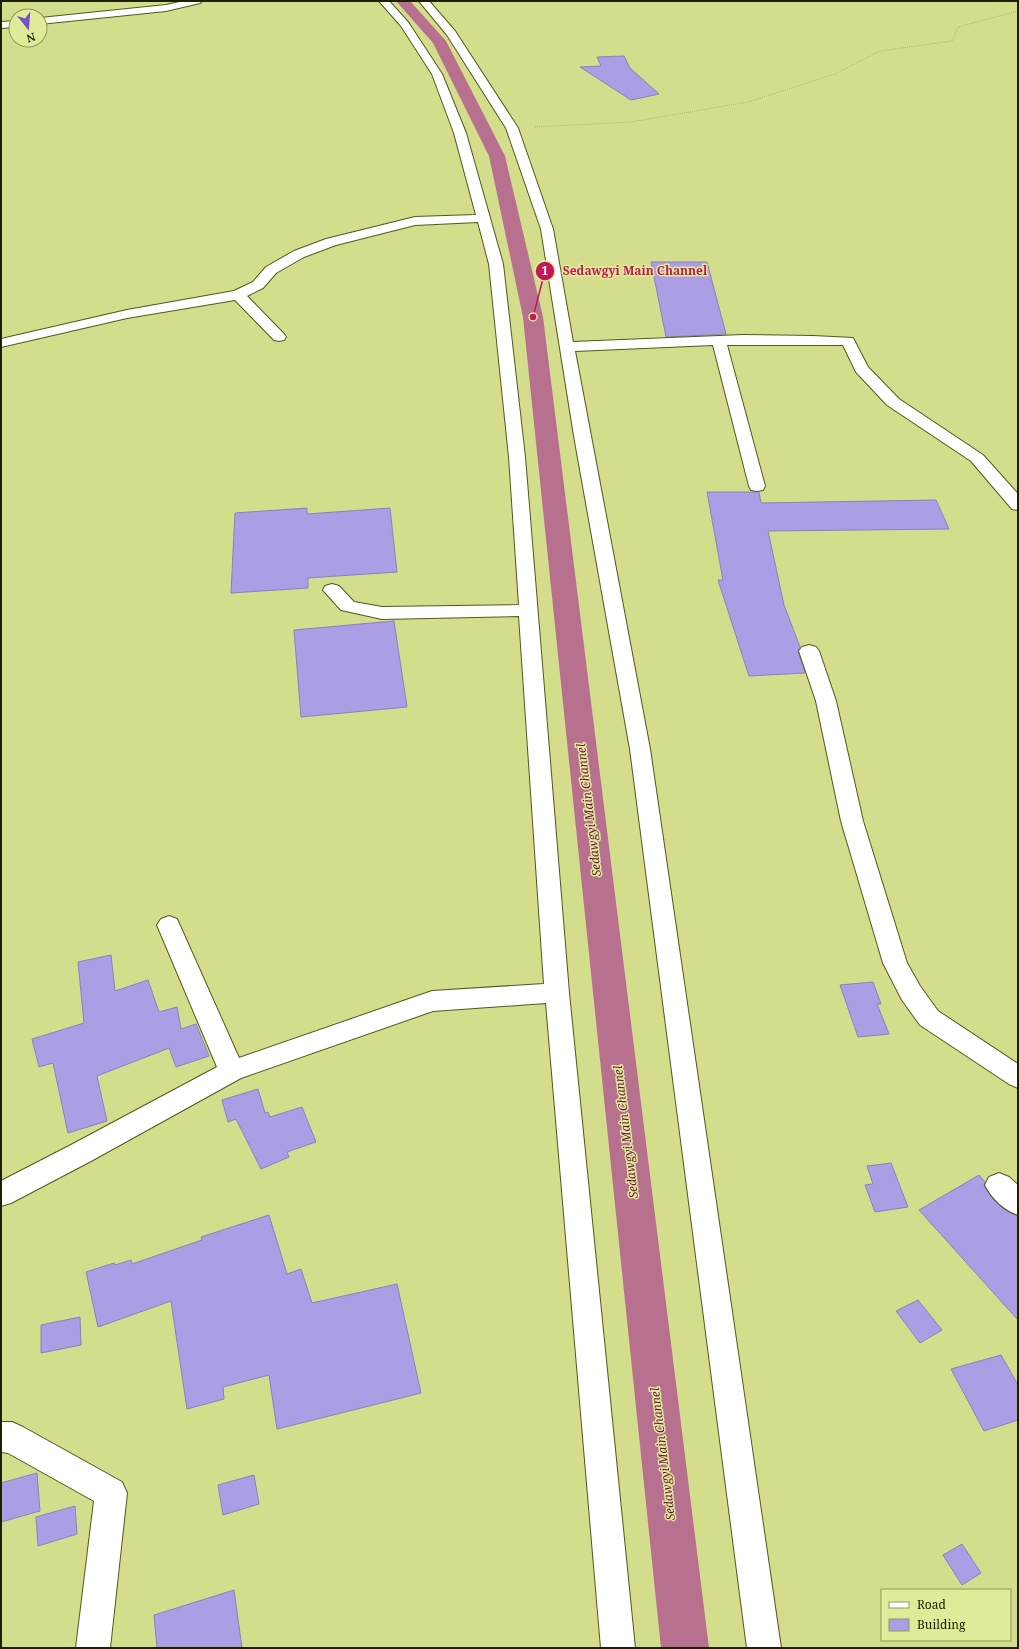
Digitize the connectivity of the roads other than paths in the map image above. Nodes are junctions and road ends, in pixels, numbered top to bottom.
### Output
1 (197, 1) edge
2 (384, 1) edge
3 (424, 1) edge
4 (48, 20) edge
5 (484, 218) junction
6 (238, 295) junction
7 (279, 337) dead end
8 (719, 341) junction
9 (1, 343) edge
10 (568, 347) junction
11 (757, 486) dead end
12 (1018, 505) edge
13 (332, 590) dead end
14 (528, 610) junction
15 (809, 651) dead end
16 (169, 925) dead end
17 (557, 993) junction
18 (232, 1072) junction
19 (1018, 1077) edge
20 (999, 1185) dead end
21 (1, 1194) edge
22 (1018, 1203) edge
23 (1, 1437) edge
24 (93, 1648) edge
25 (618, 1648) edge
26 (764, 1648) edge

1 - 4 street
2 - 5 street
3 - 10 street
5 - 6 street
5 - 14 street
6 - 7 street
6 - 9 street
8 - 10 street
8 - 11 street
8 - 12 street
10 - 26 street
13 - 14 street
14 - 17 street
15 - 19 street
16 - 18 street
17 - 18 street
17 - 25 street
18 - 21 street
20 - 22 street
23 - 24 street

